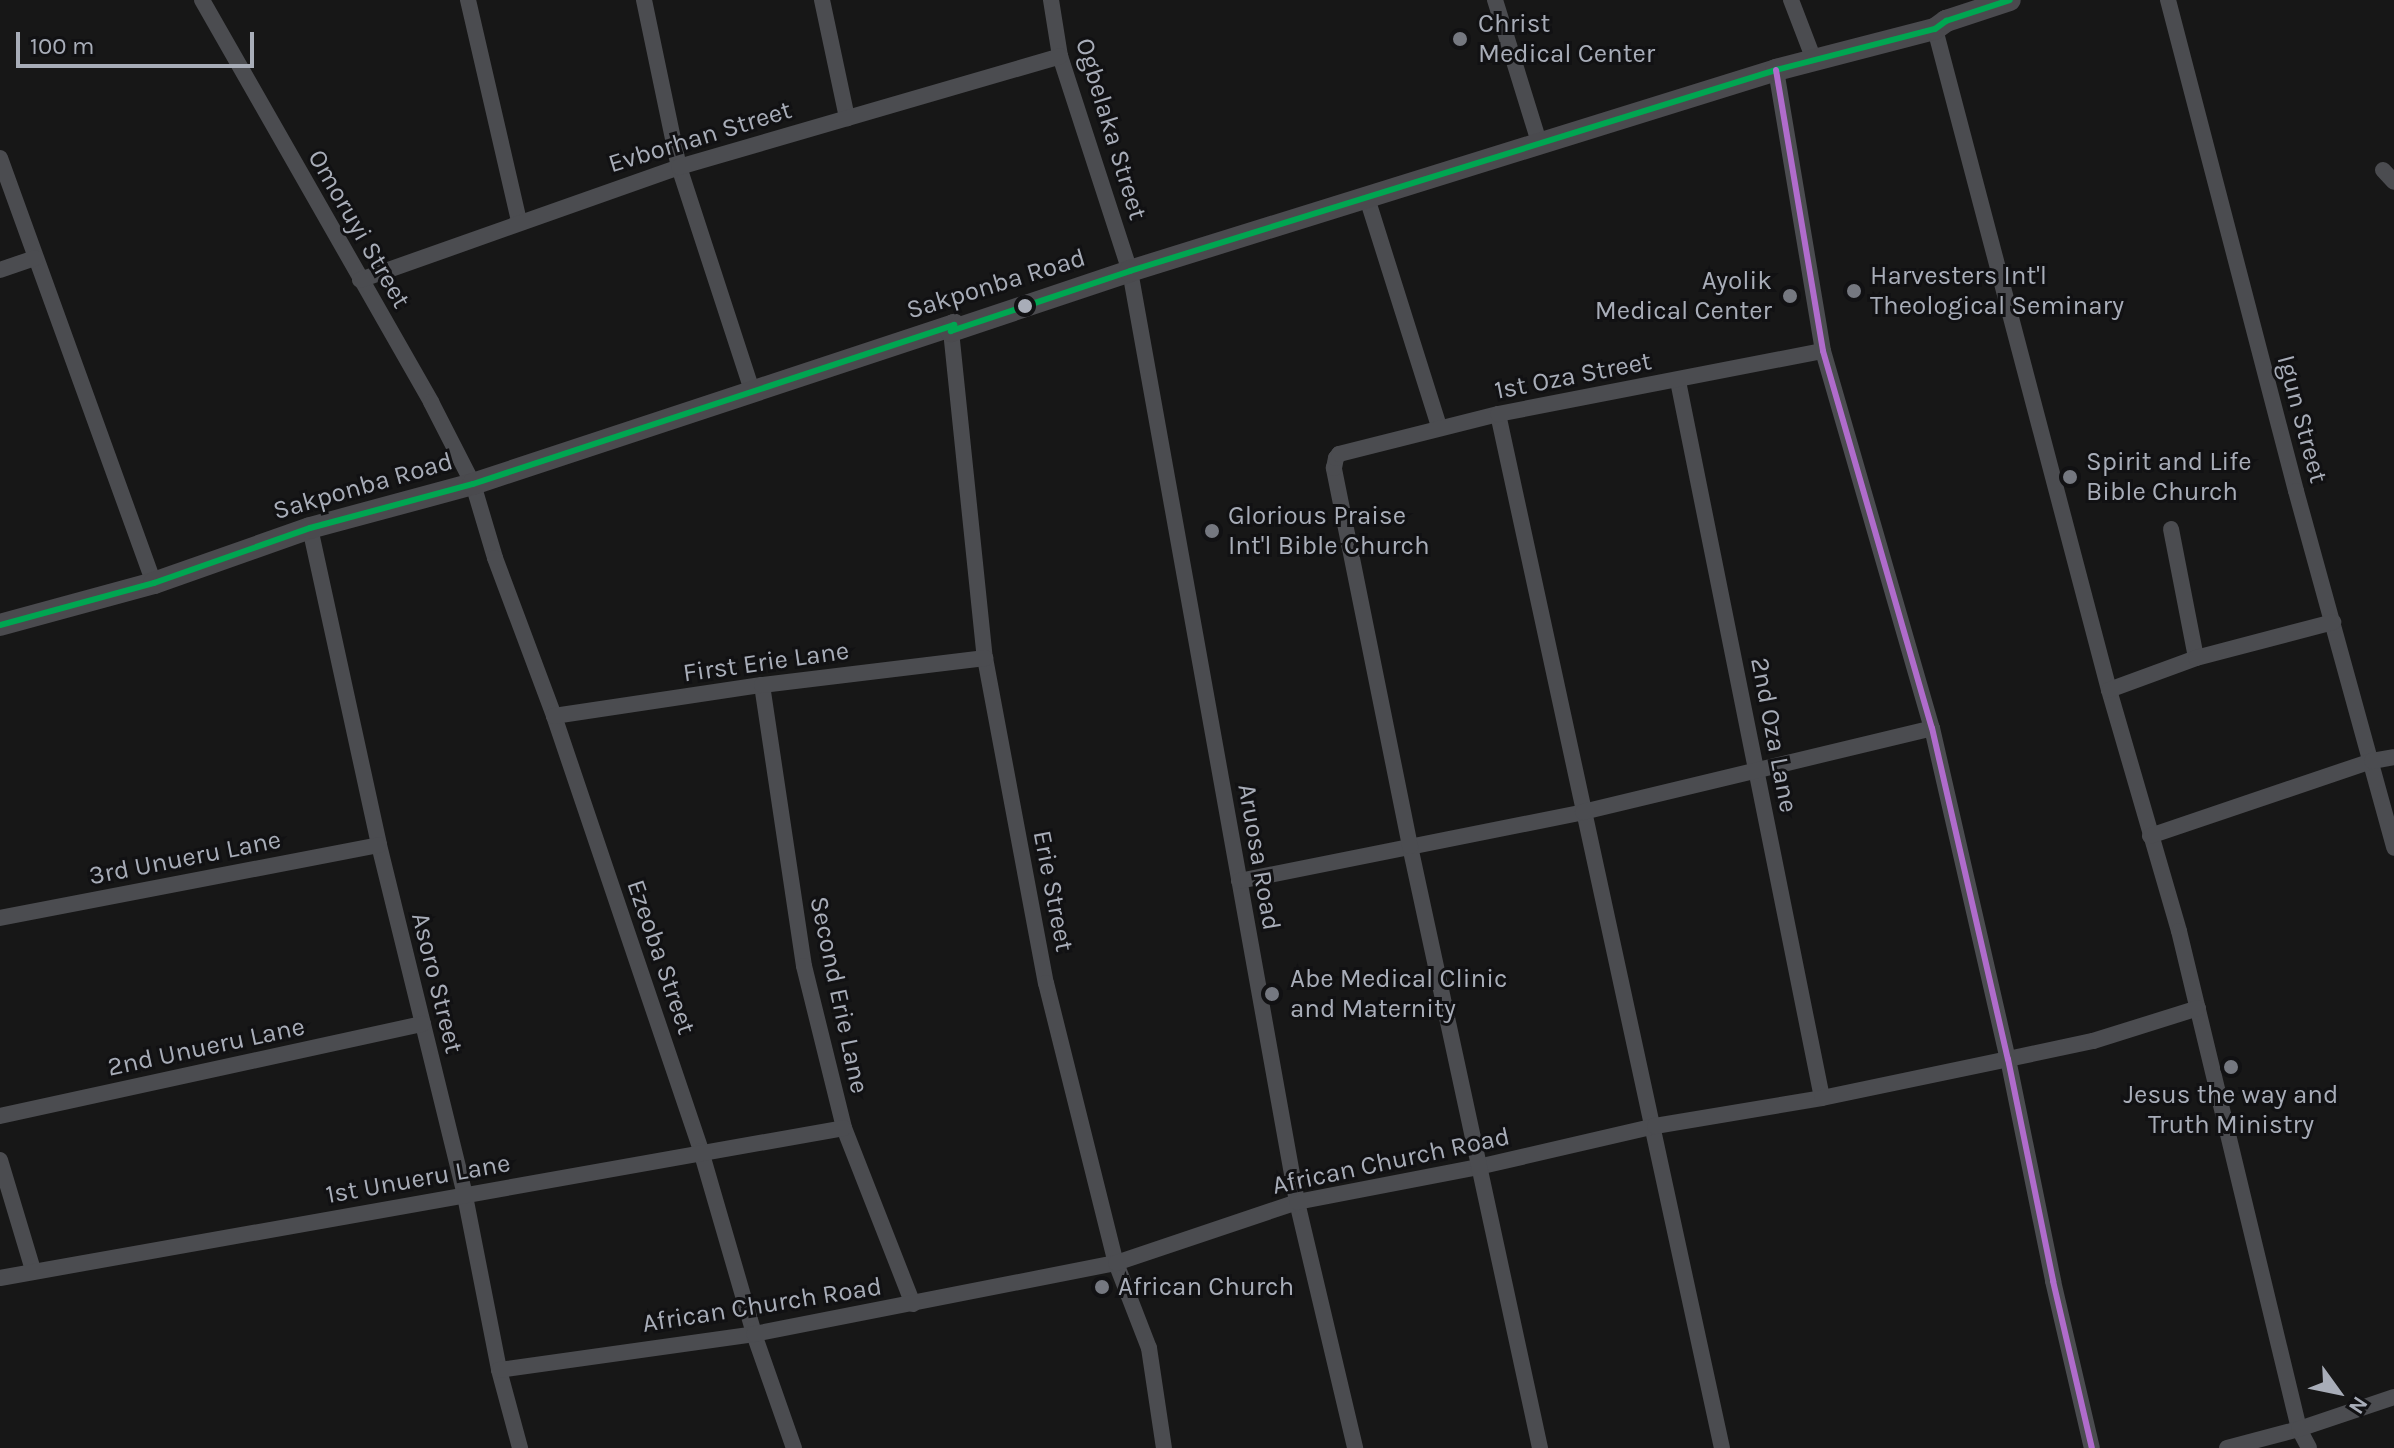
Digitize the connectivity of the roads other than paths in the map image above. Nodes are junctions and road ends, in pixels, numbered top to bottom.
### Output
1 (202, 0) edge
2 (468, 0) edge
3 (644, 0) edge
4 (822, 0) edge
5 (1051, 0) edge
6 (1495, 0) edge
7 (1791, 0) edge
8 (2010, 0) edge
9 (2168, 0) edge
10 (1935, 29) junction
11 (1060, 56) junction
12 (1814, 60) junction
13 (1776, 70) junction
14 (847, 118) junction
15 (1540, 145) junction
16 (0, 158) edge
17 (679, 167) junction
18 (1367, 198) junction
19 (519, 221) junction
20 (35, 258) junction
21 (0, 270) edge
22 (1130, 271) junction
23 (360, 280) junction
24 (951, 331) junction
25 (1823, 351) junction
26 (1678, 381) junction
27 (752, 390) junction
28 (1498, 414) junction
29 (1439, 427) junction
30 (473, 484) junction
31 (310, 528) junction
32 (2171, 529) dead end
33 (154, 583) junction
34 (2333, 622) junction
35 (0, 625) edge
36 (985, 658) junction
37 (2196, 658) junction
38 (762, 685) junction
39 (2109, 690) junction
40 (554, 716) junction
41 (1932, 728) junction
42 (2394, 757) edge
43 (2372, 761) junction
44 (1756, 768) junction
45 (1583, 812) junction
46 (2150, 836) junction
47 (379, 845) junction
48 (1410, 846) junction
49 (2394, 848) edge
50 (1239, 881) junction
51 (0, 918) edge
52 (2198, 1008) junction
53 (423, 1024) junction
54 (2008, 1059) junction
55 (1822, 1098) junction
56 (0, 1116) edge
57 (1655, 1126) junction
58 (844, 1128) junction
59 (701, 1151) junction
60 (0, 1160) edge
61 (1478, 1167) junction
62 (465, 1196) junction
63 (1297, 1202) junction
64 (1116, 1263) junction
65 (33, 1270) junction
66 (0, 1278) edge
67 (913, 1304) junction
68 (754, 1334) junction
69 (499, 1370) junction
70 (2394, 1397) edge
71 (2299, 1429) junction
72 (520, 1448) edge
73 (794, 1448) edge
74 (1164, 1448) edge
75 (1355, 1448) edge
76 (1540, 1448) edge
77 (1722, 1448) edge
78 (2092, 1448) edge
79 (2227, 1448) edge
80 (2309, 1448) edge

1 - 23 street, Omoruyi Street
2 - 19 street
3 - 17 street
4 - 14 street
5 - 11 street, Ogbelaka Street
6 - 15 street
7 - 12 street
8 - 10 main road, Sakponba Road
9 - 34 street, Igun Street
10 - 12 main road, Sakponba Road
10 - 39 street
11 - 14 street, Evborhan Street
11 - 22 street, Ogbelaka Street
12 - 13 main road, Sakponba Road
13 - 15 main road, Sakponba Road
13 - 25 street
14 - 17 street, Evborhan Street
15 - 18 main road, Sakponba Road
16 - 20 street
17 - 19 street, Evborhan Street
17 - 27 street
18 - 22 main road, Sakponba Road
18 - 29 street
19 - 23 street, Evborhan Street
20 - 21 street
20 - 33 street
22 - 24 main road, Sakponba Road
22 - 50 street, Aruosa Road
23 - 30 street, Omoruyi Street
24 - 27 main road, Sakponba Road
24 - 36 street, Erie Street
25 - 26 street, 1st Oza Street
25 - 41 street
26 - 28 street, 1st Oza Street
26 - 44 street, 2nd Oza Lane
27 - 30 main road, Sakponba Road
28 - 29 street, 1st Oza Street
28 - 45 street
29 - 48 street, 1st Oza Street
30 - 31 main road, Sakponba Road
30 - 40 street, Ezeoba Street
31 - 33 main road, Sakponba Road
31 - 47 street, Asoro Street
32 - 37 street
33 - 35 main road, Sakponba Road
34 - 37 street
34 - 43 street, Igun Street
36 - 38 street, First Erie Lane
36 - 64 street, Erie Street
37 - 39 street
38 - 40 street, First Erie Lane
38 - 58 street, Second Erie Lane
39 - 46 street
40 - 59 street, Ezeoba Street
41 - 44 street
41 - 54 street
42 - 43 street
43 - 46 street
43 - 49 street, Igun Street
44 - 45 street
44 - 55 street, 2nd Oza Lane
45 - 48 street
45 - 57 street
46 - 52 street
47 - 51 street, 3rd Unueru Lane
47 - 53 street, Asoro Street
48 - 50 street
48 - 61 street
50 - 63 street, Aruosa Road
52 - 54 street, African Church Road
52 - 71 street
53 - 56 street, 2nd Unueru Lane
53 - 62 street, Asoro Street
54 - 55 street, African Church Road
54 - 78 street
55 - 57 street, African Church Road
57 - 61 street, African Church Road
57 - 77 street
58 - 59 street, 1st Unueru Lane
58 - 67 street, Second Erie Lane
59 - 62 street, 1st Unueru Lane
59 - 68 street, Ezeoba Street
60 - 65 street
61 - 63 street, African Church Road
61 - 76 street
62 - 65 street, 1st Unueru Lane
62 - 69 street, Asoro Street
63 - 64 street, African Church Road
63 - 75 street, Aruosa Road
64 - 67 street, African Church Road
64 - 74 street, Erie Street
65 - 66 street, 1st Unueru Lane
67 - 68 street, African Church Road
68 - 69 street, African Church Road
68 - 73 street, Ezeoba Street
69 - 72 street, Asoro Street
70 - 71 street
71 - 79 street
71 - 80 street

